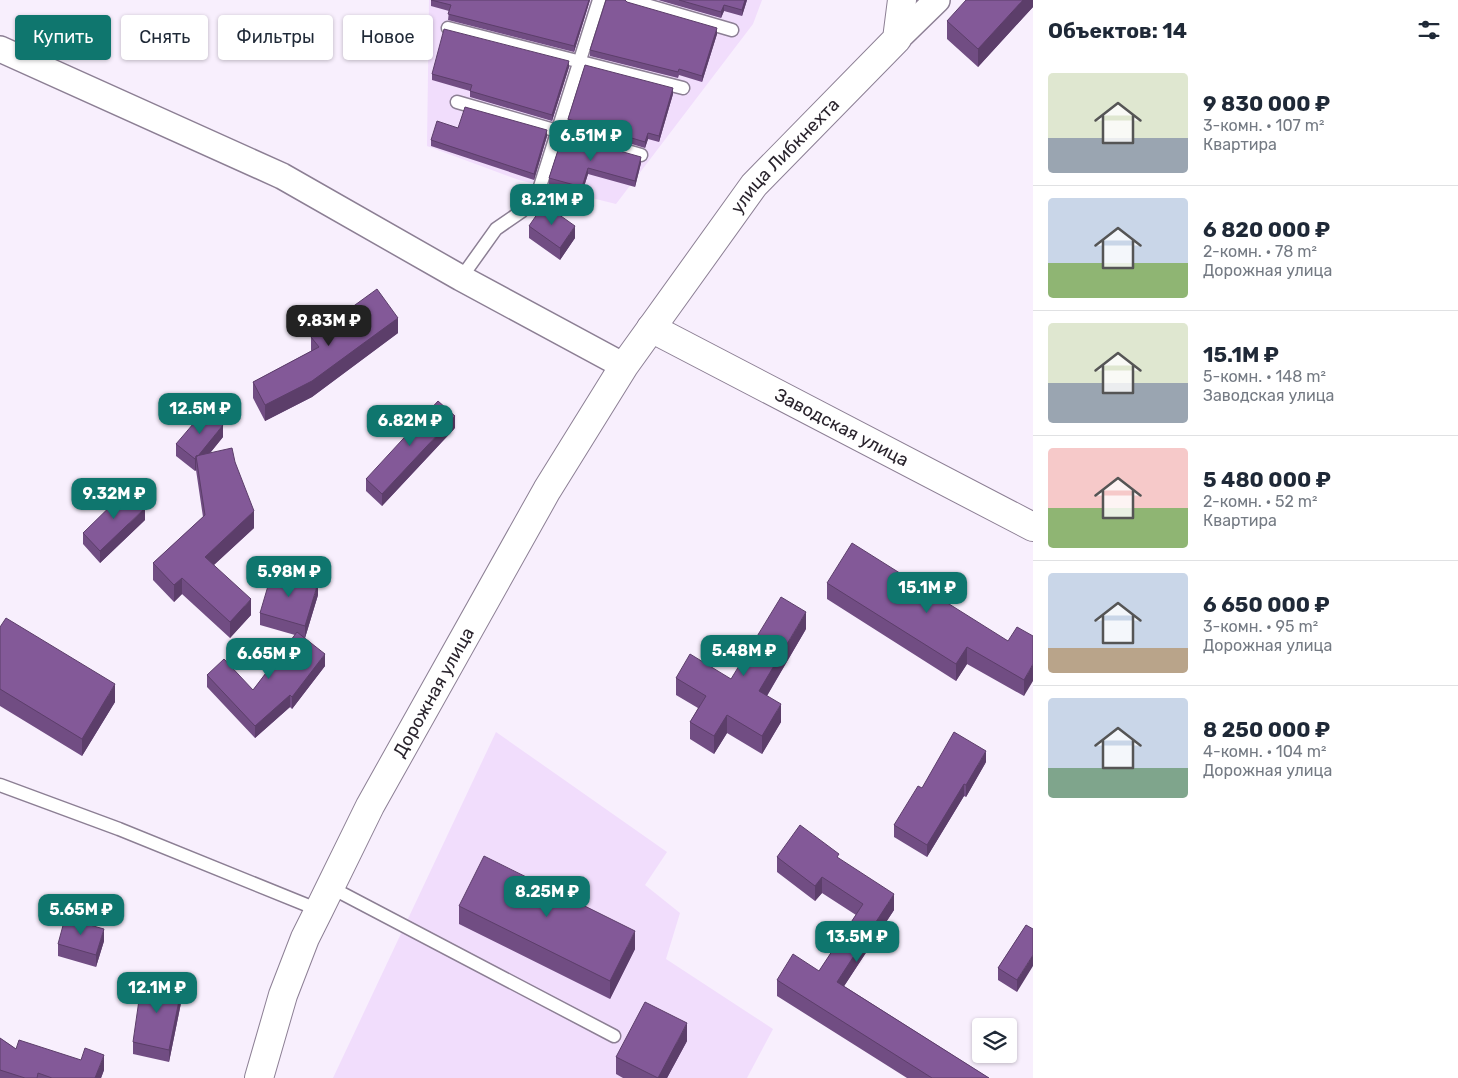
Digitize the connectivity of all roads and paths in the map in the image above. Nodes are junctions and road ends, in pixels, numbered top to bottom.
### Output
1 (599, 0) edge
2 (628, 0) edge
3 (902, 0) edge
4 (937, 0) edge
5 (448, 28) edge
6 (732, 30) dead end
7 (897, 39) junction
8 (0, 49) edge
9 (580, 61) junction
10 (683, 88) dead end
11 (457, 102) dead end
12 (558, 132) junction
13 (641, 155) edge
14 (461, 278) junction
15 (651, 328) junction
16 (624, 366) junction
17 (1033, 527) edge
18 (0, 785) edge
19 (324, 899) junction
20 (614, 1036) dead end
21 (259, 1078) edge

1 - 9 lane
2 - 6 lane
3 - 7 street
4 - 7 street, улица Либкнехта
5 - 9 lane
7 - 15 street, улица Либкнехта
8 - 14 street
9 - 10 lane
9 - 12 lane
11 - 12 lane
12 - 13 lane
12 - 14 lane
14 - 16 street
15 - 16 street, Дорожная улица
15 - 17 street, Заводская улица
16 - 19 street, Дорожная улица
18 - 19 lane
19 - 20 lane
19 - 21 street, Дорожная улица

